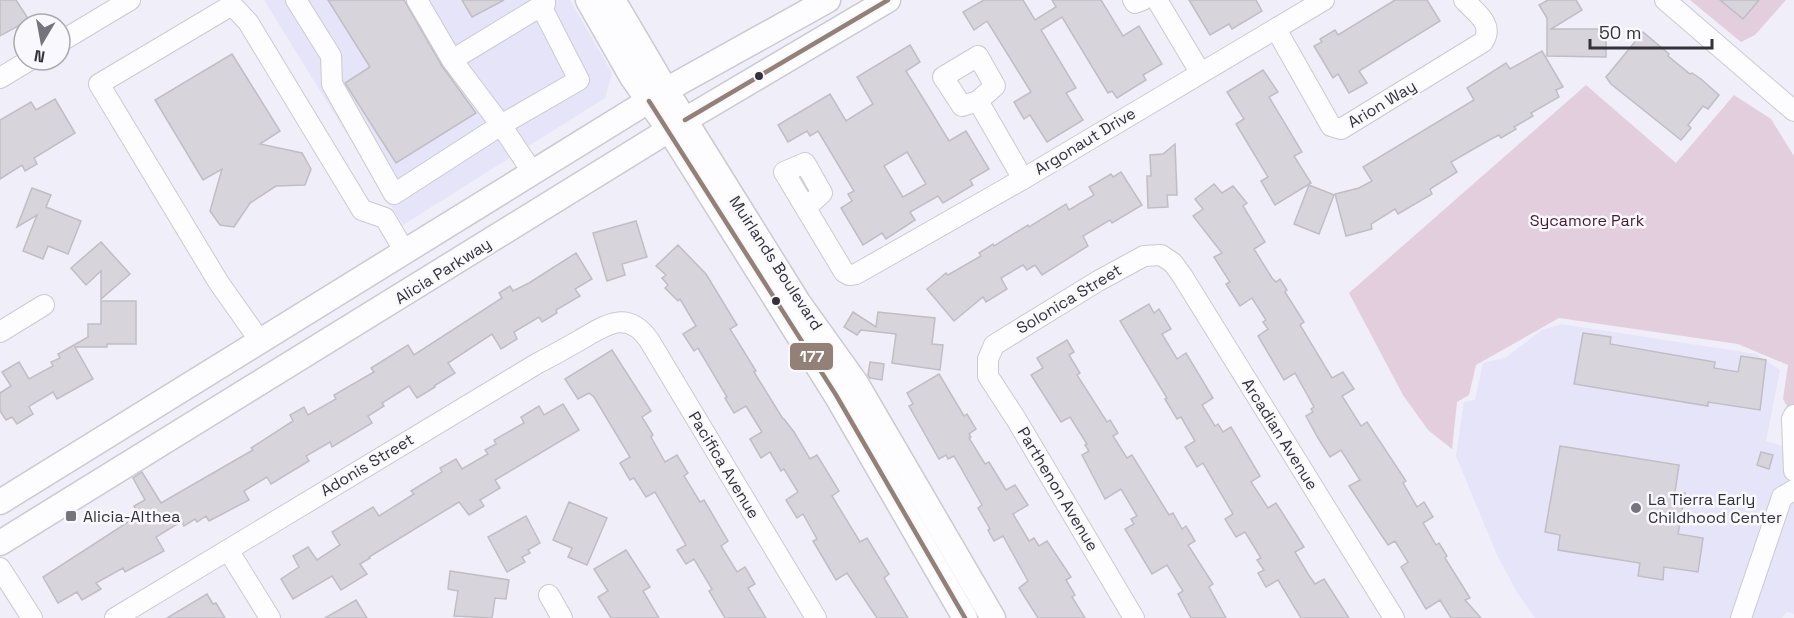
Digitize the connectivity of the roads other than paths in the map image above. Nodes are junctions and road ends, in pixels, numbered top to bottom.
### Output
1 (130, 0) edge
2 (296, 0) edge
3 (417, 0) edge
4 (588, 0) edge
5 (613, 0) edge
6 (828, 0) edge
7 (888, 0) edge
8 (1133, 0) edge
9 (1143, 0) edge
10 (1157, 0) edge
11 (1324, 0) edge
12 (1464, 0) edge
13 (1665, 0) edge
14 (543, 3) edge
15 (1276, 28) junction
16 (72, 35) edge
17 (452, 60) junction
18 (1200, 72) junction
19 (658, 96) junction
20 (978, 101) dead end
21 (1794, 111) edge
22 (501, 125) junction
23 (677, 126) junction
24 (533, 173) junction
25 (1023, 179) junction
26 (806, 208) dead end
27 (405, 252) junction
28 (1161, 255) joint
29 (44, 305) dead end
30 (624, 322) joint
31 (0, 332) edge
32 (260, 341) junction
33 (988, 359) joint
34 (1794, 415) edge
35 (1794, 471) edge
36 (1794, 490) edge
37 (0, 502) edge
38 (0, 543) edge
39 (228, 550) junction
40 (0, 568) edge
41 (549, 595) dead end
42 (32, 618) edge
43 (115, 618) edge
44 (270, 618) edge
45 (562, 618) edge
46 (816, 618) edge
47 (965, 618) edge
48 (993, 618) edge
49 (1134, 618) edge
50 (1394, 618) edge
51 (1741, 618) edge

1 - 16 street
2 - 22 street
3 - 17 street
4 - 19 main road, Muirlands Boulevard
5 - 19 main road, Muirlands Boulevard
6 - 19 main road
7 - 23 main road, Alicia Parkway
8 - 9 street
10 - 18 street
11 - 15 street, Argonaut Drive
12 - 15 street, Arion Way
13 - 21 street
14 - 17 street
14 - 22 street
15 - 18 street, Argonaut Drive
17 - 22 street
18 - 25 street, Argonaut Drive
19 - 23 main road, Muirlands Boulevard
19 - 24 main road
20 - 25 street
22 - 24 street
23 - 38 main road, Alicia Parkway
23 - 47 main road, Muirlands Boulevard
23 - 48 main road, Muirlands Boulevard
24 - 27 main road
25 - 26 street, Argonaut Drive
27 - 32 main road
27 - 32 street
28 - 33 street, Solonica Street
28 - 50 street, Arcadian Avenue
29 - 31 street
30 - 39 street, Adonis Street
30 - 46 street, Pacifica Avenue
32 - 37 main road
33 - 49 street, Parthenon Avenue
34 - 35 street
36 - 51 street
39 - 43 street, Adonis Street
39 - 44 street
40 - 42 street
41 - 45 street

